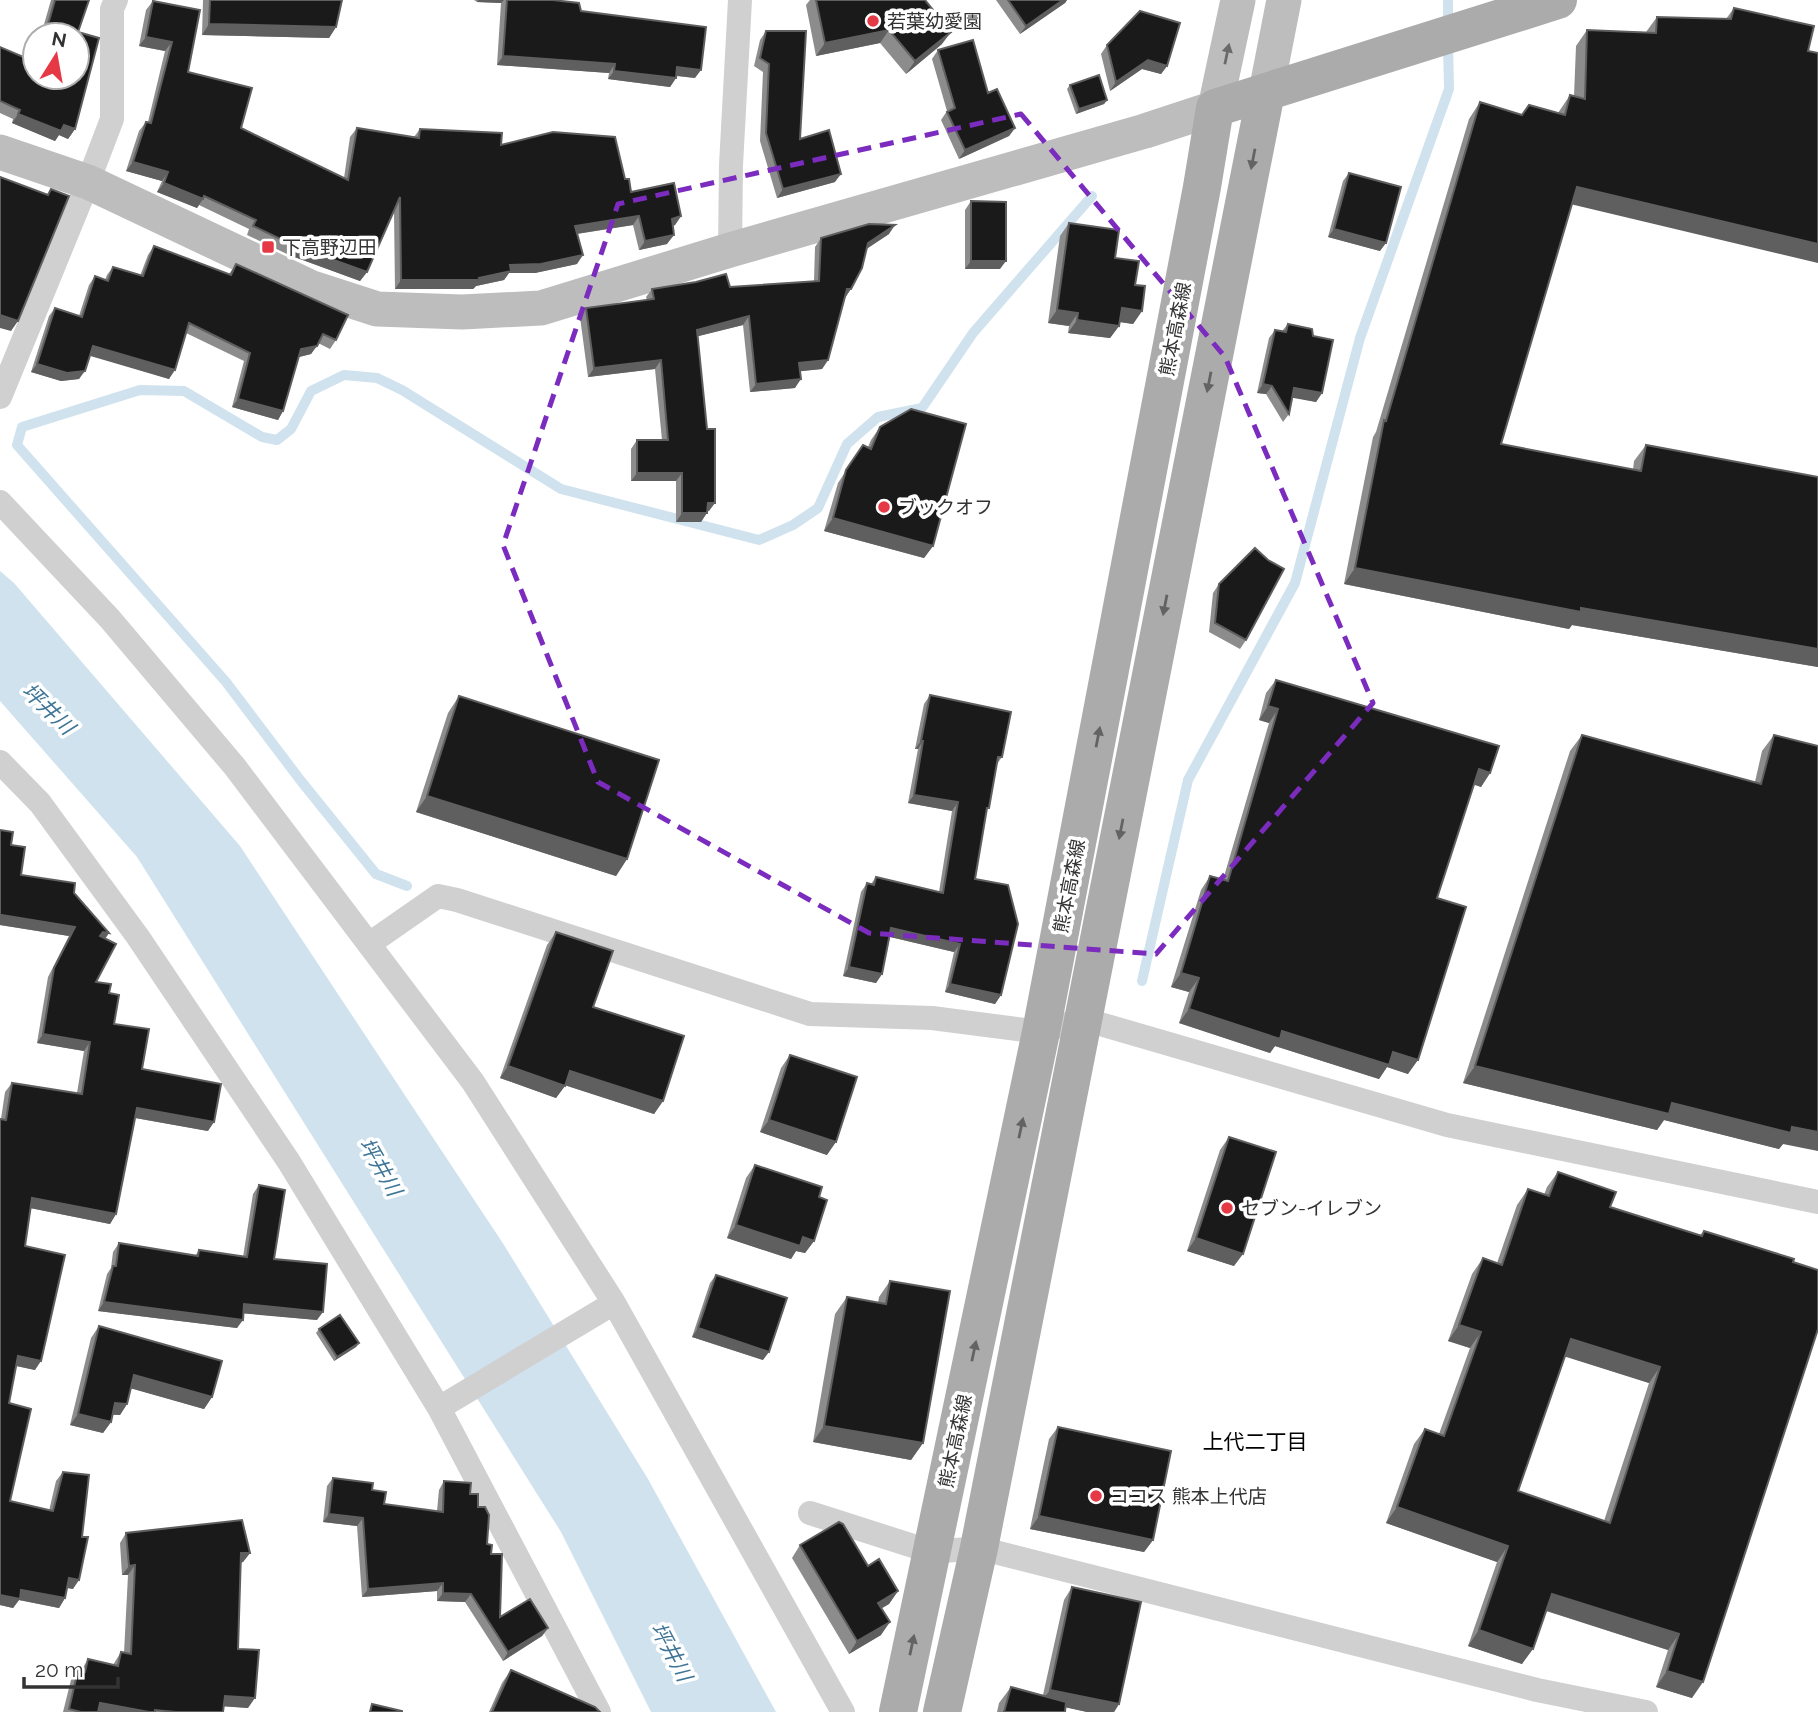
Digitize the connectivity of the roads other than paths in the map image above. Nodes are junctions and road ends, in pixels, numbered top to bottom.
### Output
1 (116, 0) edge
2 (740, 0) edge
3 (1238, 0) edge
4 (1284, 0) edge
5 (1558, 0) edge
6 (1266, 92) junction
7 (1216, 108) junction
8 (0, 152) edge
9 (88, 182) junction
10 (730, 250) junction
11 (0, 397) edge
12 (0, 502) edge
13 (0, 762) edge
14 (369, 944) junction
15 (1083, 1018) junction
16 (1041, 1032) junction
17 (1818, 1202) edge
18 (608, 1307) junction
19 (448, 1402) junction
20 (810, 1513) dead end
21 (979, 1548) junction
22 (932, 1552) junction
23 (599, 1712) edge
24 (843, 1712) edge
25 (898, 1712) edge
26 (942, 1712) edge
27 (1646, 1712) edge

1 - 9 street
2 - 10 street
7 -> 3 street
4 - 6 street
5 - 6 main road
6 - 7 main road
6 -> 15 main road, 熊本高森線
7 - 10 street
16 -> 7 main road, 熊本高森線
8 - 9 street
9 - 10 street
9 - 11 street
12 - 14 street
13 - 19 street
14 - 16 street
14 - 18 street
15 - 16 street
15 - 17 street
15 - 21 main road, 熊本高森線
22 -> 16 main road, 熊本高森線
18 - 19 street
18 - 24 street
19 - 23 street
20 - 22 street
21 - 22 street
21 - 26 main road, 熊本高森線
21 - 27 street
25 -> 22 main road, 熊本高森線

